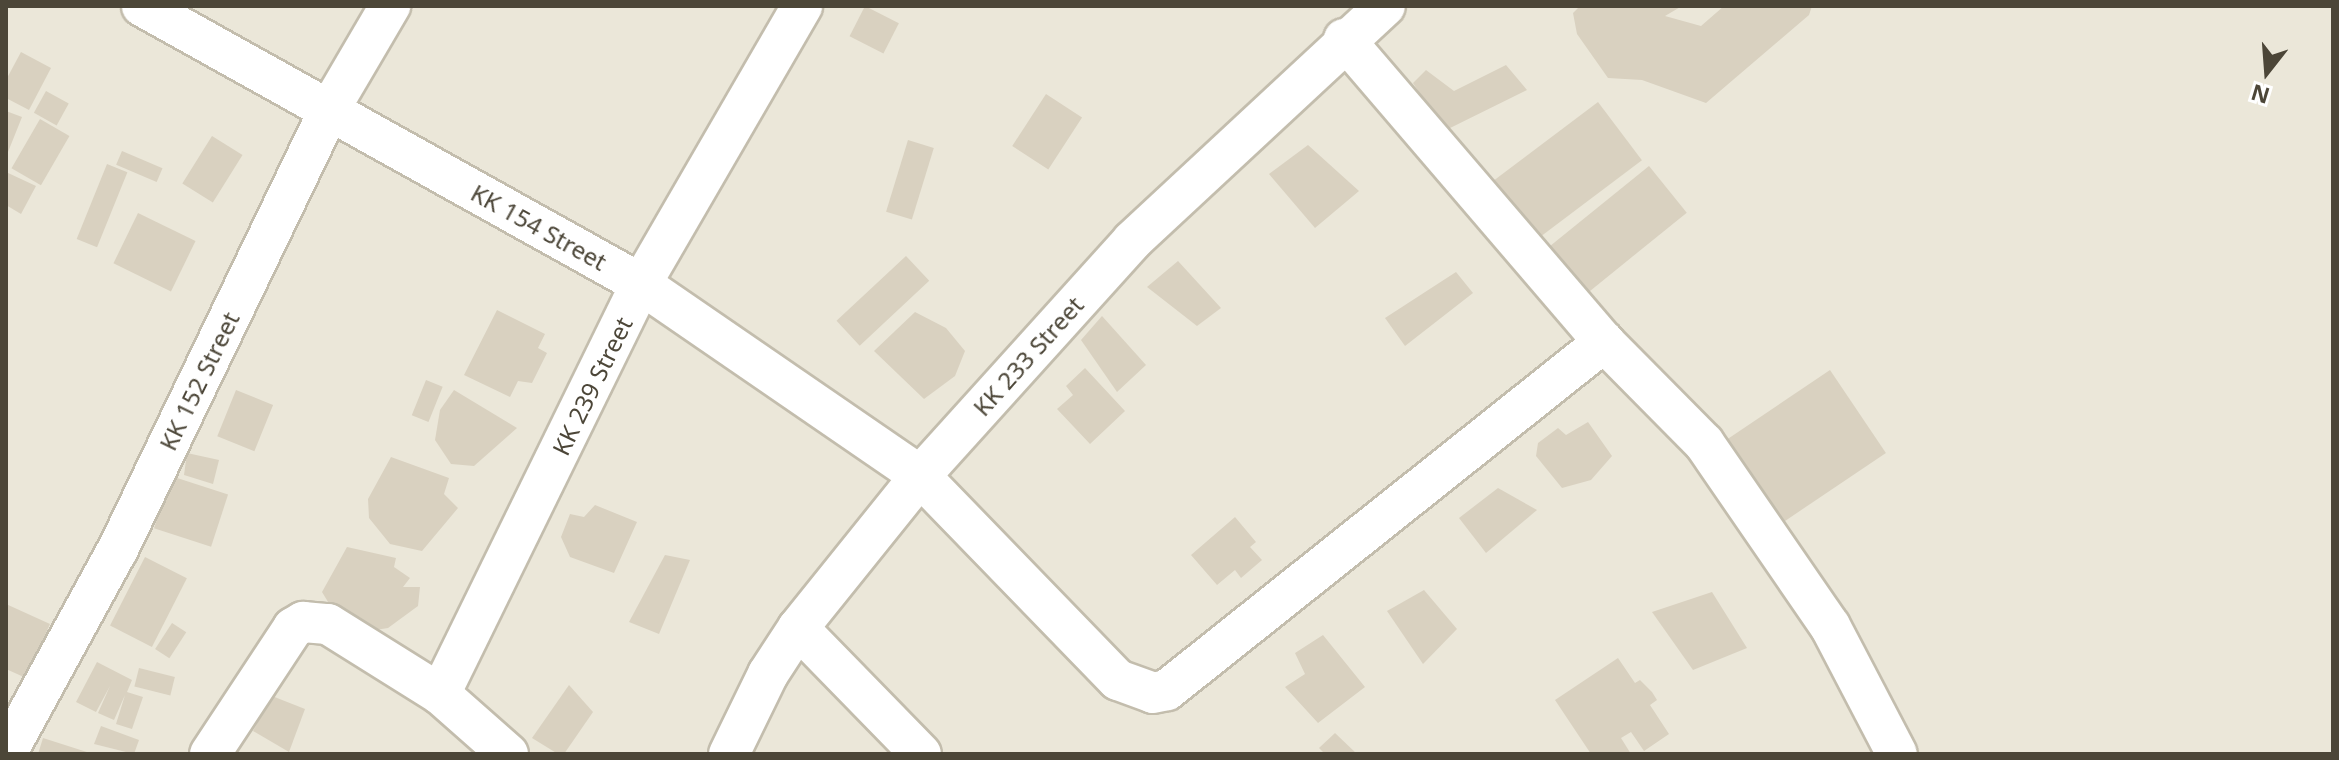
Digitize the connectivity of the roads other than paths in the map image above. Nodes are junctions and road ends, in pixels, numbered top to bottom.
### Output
1 (142, 6) edge
2 (390, 6) edge
3 (802, 6) edge
4 (1385, 6) edge
5 (1344, 39) junction
6 (329, 110) junction
7 (641, 284) junction
8 (1604, 342) junction
9 (920, 476) junction
10 (798, 628) junction
11 (440, 694) junction
12 (6, 754) edge
13 (210, 754) edge
14 (508, 754) edge
15 (729, 754) edge
16 (921, 754) edge
17 (1897, 754) edge

1 - 6 street, KK 154 Street
2 - 6 street, KK 152 Street
3 - 7 street, KK 239 Street
4 - 5 street, KK 233 Street
5 - 8 street
5 - 9 street, KK 233 Street
6 - 7 street, KK 154 Street
6 - 12 street, KK 152 Street
7 - 9 street, KK 154 Street
7 - 11 street, KK 239 Street
8 - 9 street, KK 154 Street
8 - 17 street
9 - 10 street, KK 233 Street
10 - 15 street, KK 233 Street
10 - 16 street
11 - 13 street
11 - 14 street

